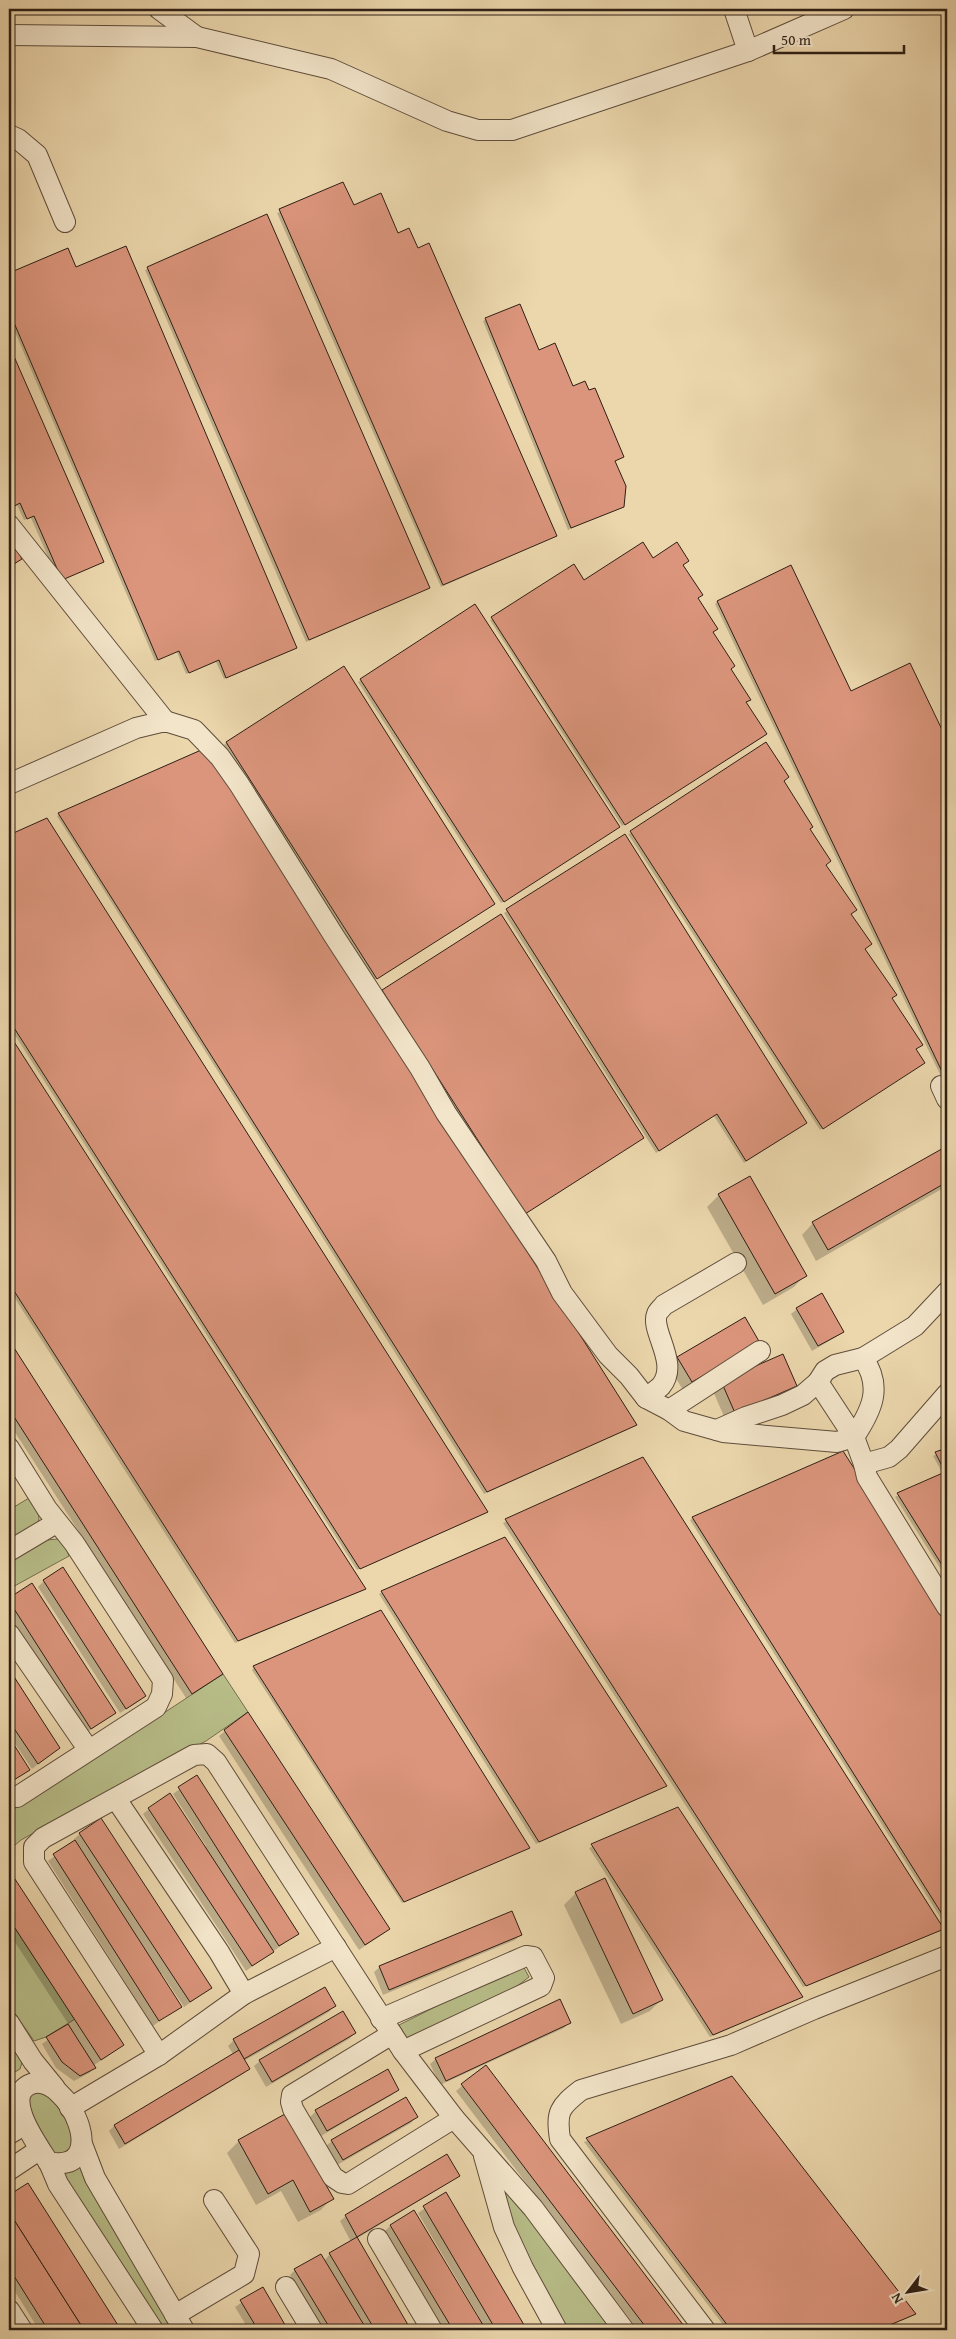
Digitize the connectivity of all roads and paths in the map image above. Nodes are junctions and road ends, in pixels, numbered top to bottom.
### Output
1 (159, 9) edge
2 (734, 9) edge
3 (844, 9) edge
4 (9, 35) edge
5 (198, 37) junction
6 (748, 51) junction
7 (9, 135) edge
8 (65, 222) dead end
9 (9, 525) edge
10 (165, 721) junction
11 (9, 784) edge
12 (736, 1263) dead end
13 (947, 1292) edge
14 (760, 1351) dead end
15 (863, 1358) junction
16 (818, 1382) junction
17 (947, 1394) edge
18 (646, 1398) junction
19 (669, 1410) junction
20 (717, 1430) junction
21 (854, 1437) junction
22 (9, 1448) edge
23 (864, 1464) junction
24 (56, 1523) junction
25 (9, 1551) edge
26 (947, 1607) edge
27 (9, 1634) edge
28 (88, 1749) junction
29 (9, 1797) edge
30 (116, 1799) junction
31 (336, 1947) junction
32 (947, 1956) edge
33 (244, 1994) junction
34 (9, 2023) edge
35 (392, 2035) junction
36 (159, 2055) junction
37 (9, 2080) edge
38 (55, 2088) junction
39 (20, 2100) junction
40 (70, 2108) junction
41 (454, 2118) junction
42 (16, 2129) edge
43 (82, 2144) junction
44 (482, 2149) junction
45 (43, 2156) junction
46 (9, 2170) edge
47 (214, 2200) dead end
48 (378, 2239) dead end
49 (286, 2287) dead end
50 (9, 2310) edge
51 (180, 2323) edge
52 (22, 2330) edge
53 (153, 2330) edge
54 (312, 2330) edge
55 (432, 2330) edge
56 (557, 2330) edge
57 (624, 2330) edge
58 (705, 2330) edge

1 - 5 street
2 - 6 street
3 - 6 street
4 - 5 street
5 - 6 street
7 - 8 street
9 - 10 street
10 - 11 street
10 - 18 street
12 - 18 street
13 - 15 street
14 - 19 street
15 - 16 street
15 - 21 street
16 - 20 street
16 - 21 street
17 - 23 street
18 - 19 street
19 - 20 street
20 - 21 street
21 - 23 street
22 - 24 street
23 - 26 street
24 - 25 street
24 - 28 street
27 - 28 street
28 - 29 street
30 - 31 street
30 - 33 street
30 - 36 street
31 - 33 street
31 - 35 street
32 - 58 street
33 - 36 street
34 - 38 street
35 - 35 street
35 - 41 street
35 - 41 street
36 - 40 street
37 - 39 street
38 - 39 street
38 - 40 street
39 - 42 street
40 - 43 street
41 - 44 street
42 - 45 street
43 - 45 street
43 - 51 street
44 - 56 street
44 - 57 street
45 - 46 street
45 - 53 street
47 - 51 street
48 - 55 street
49 - 54 street
50 - 52 street

